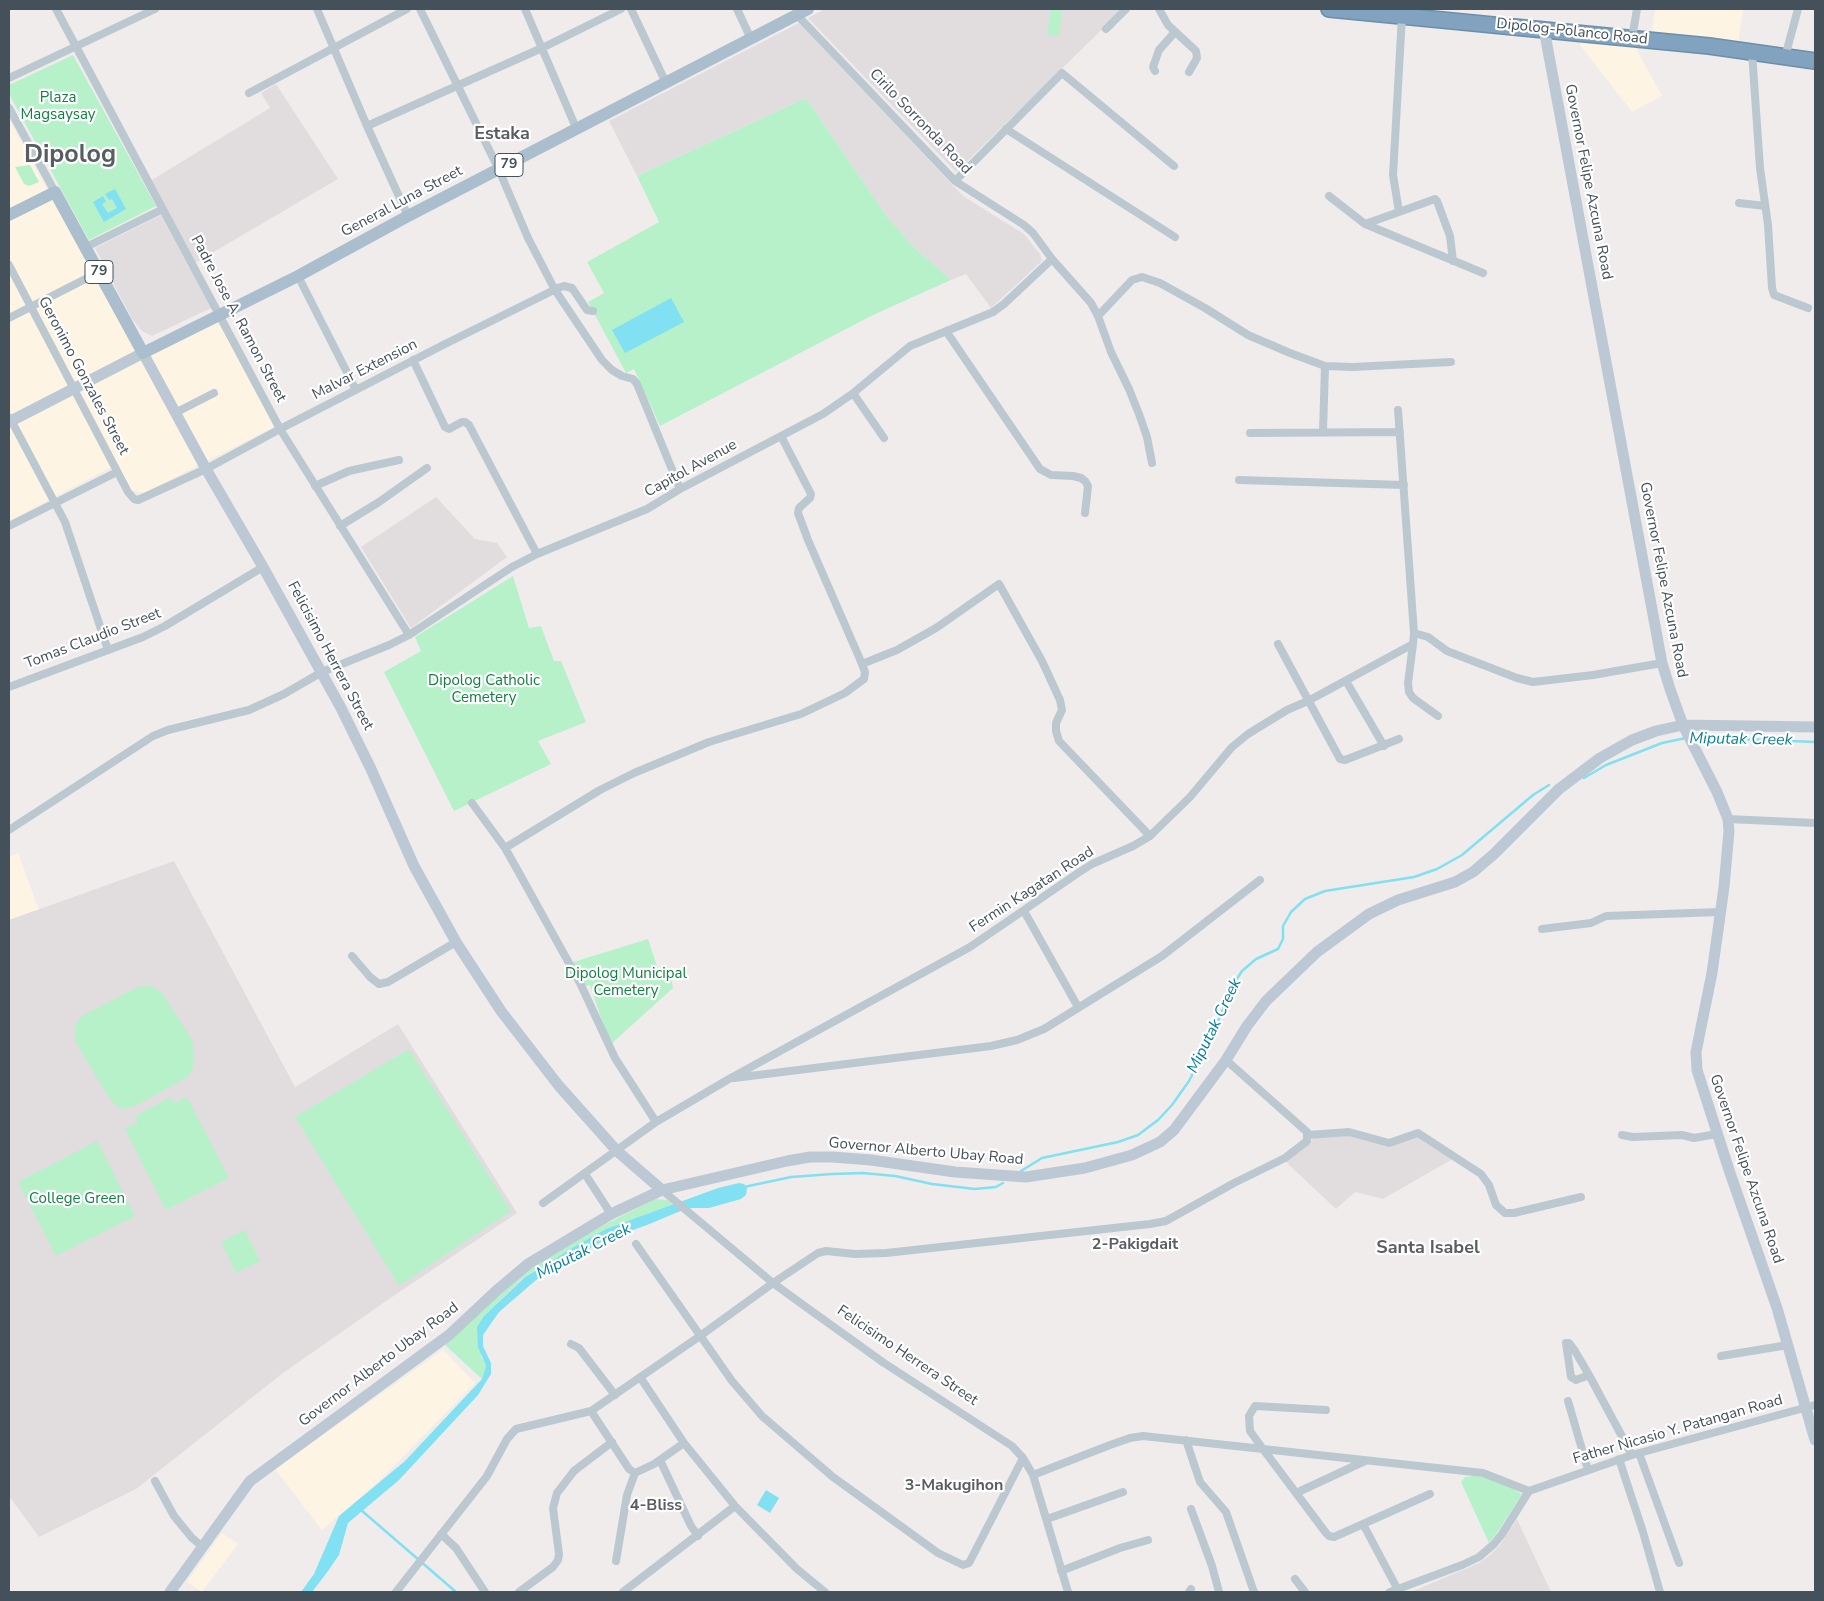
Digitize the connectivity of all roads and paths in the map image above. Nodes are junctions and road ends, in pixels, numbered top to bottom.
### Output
1 (56, 9) edge
2 (154, 9) edge
3 (317, 9) edge
4 (407, 9) edge
5 (420, 9) edge
6 (525, 9) edge
7 (621, 9) edge
8 (631, 9) edge
9 (737, 9) edge
10 (1126, 9) edge
11 (1159, 9) edge
12 (1328, 9) edge
13 (1636, 9) edge
14 (1798, 9) edge
15 (1359, 10) edge
16 (803, 12) edge
17 (1402, 16) junction
18 (1106, 29) dead end
19 (1544, 30) junction
20 (1174, 32) junction
21 (1632, 38) junction
22 (751, 39) junction
23 (76, 47) junction
24 (335, 48) junction
25 (542, 48) junction
26 (1752, 52) junction
27 (1785, 56) junction
28 (1815, 62) edge
29 (1155, 71) dead end
30 (1189, 72) dead end
31 (9, 78) edge
32 (666, 83) junction
33 (457, 86) junction
34 (249, 92) dead end
35 (9, 108) edge
36 (366, 126) junction
37 (1006, 129) junction
38 (577, 130) junction
39 (1174, 166) dead end
40 (499, 170) junction
41 (955, 181) junction
42 (55, 192) junction
43 (1329, 196) dead end
44 (1739, 204) dead end
45 (1766, 206) junction
46 (163, 209) junction
47 (1399, 212) junction
48 (9, 215) edge
49 (408, 216) junction
50 (1366, 224) junction
51 (1175, 237) dead end
52 (86, 247) junction
53 (1052, 259) junction
54 (1453, 260) junction
55 (9, 265) edge
56 (99, 272) junction
57 (1483, 273) dead end
58 (298, 276) junction
59 (554, 290) junction
60 (31, 306) junction
61 (1808, 308) dead end
62 (593, 311) dead end
63 (220, 315) junction
64 (1098, 316) junction
65 (9, 318) edge
66 (946, 331) junction
67 (143, 353) junction
68 (413, 360) junction
69 (1451, 362) dead end
70 (1325, 366) junction
71 (73, 389) junction
72 (356, 390) junction
73 (214, 393) dead end
74 (853, 393) junction
75 (1398, 410) dead end
76 (176, 413) junction
77 (10, 420) edge
78 (280, 429) junction
79 (1323, 432) junction
80 (1400, 432) junction
81 (1250, 433) dead end
82 (781, 436) junction
83 (884, 438) dead end
84 (399, 460) dead end
85 (1152, 463) dead end
86 (427, 468) dead end
87 (206, 469) junction
88 (117, 472) junction
89 (1240, 480) dead end
90 (1404, 485) junction
91 (315, 486) junction
92 (680, 489) junction
93 (134, 499) joint
94 (56, 502) junction
95 (1085, 513) dead end
96 (9, 526) edge
97 (340, 526) junction
98 (537, 554) junction
99 (263, 567) junction
100 (1414, 633) junction
101 (409, 635) junction
102 (1278, 644) dead end
103 (1413, 644) junction
104 (108, 650) junction
105 (1662, 663) junction
106 (862, 664) junction
107 (322, 672) junction
108 (1346, 680) junction
109 (9, 686) edge
110 (1308, 701) junction
111 (1438, 716) dead end
112 (1815, 727) edge
113 (1688, 734) junction
114 (1399, 739) dead end
115 (1384, 746) junction
116 (472, 803) dead end
117 (1728, 819) junction
118 (1815, 823) edge
119 (9, 830) edge
120 (1150, 836) junction
121 (505, 848) junction
122 (1260, 880) dead end
123 (1024, 911) junction
124 (1720, 912) junction
125 (1542, 929) dead end
126 (456, 942) junction
127 (352, 956) dead end
128 (1078, 1007) junction
129 (1226, 1060) junction
130 (729, 1078) junction
131 (656, 1122) junction
132 (1717, 1134) junction
133 (1308, 1135) junction
134 (1622, 1135) dead end
135 (617, 1150) junction
136 (586, 1174) junction
137 (662, 1190) junction
138 (1581, 1196) dead end
139 (543, 1203) dead end
140 (611, 1214) junction
141 (636, 1244) dead end
142 (773, 1283) junction
143 (700, 1336) junction
144 (571, 1344) dead end
145 (1788, 1345) junction
146 (1721, 1356) dead end
147 (1589, 1375) junction
148 (640, 1377) junction
149 (615, 1395) junction
150 (1568, 1400) dead end
151 (1810, 1406) edge
152 (1326, 1410) dead end
153 (591, 1411) junction
154 (1186, 1440) junction
155 (1815, 1440) edge
156 (612, 1442) junction
157 (684, 1443) junction
158 (1263, 1449) junction
159 (1636, 1454) junction
160 (1023, 1458) junction
161 (660, 1460) junction
162 (1619, 1460) junction
163 (1365, 1461) junction
164 (1588, 1470) junction
165 (635, 1473) junction
166 (1033, 1474) junction
167 (155, 1481) dead end
168 (1529, 1490) junction
169 (1123, 1492) dead end
170 (1296, 1493) junction
171 (1430, 1494) dead end
172 (734, 1506) junction
173 (1191, 1509) dead end
174 (1047, 1519) junction
175 (1364, 1524) junction
176 (441, 1534) junction
177 (698, 1536) junction
178 (1148, 1540) dead end
179 (203, 1548) junction
180 (616, 1561) dead end
181 (1679, 1563) dead end
182 (1061, 1571) junction
183 (1295, 1580) dead end
184 (1394, 1591) edge
185 (170, 1592) edge
186 (396, 1592) edge
187 (486, 1592) edge
188 (519, 1592) edge
189 (623, 1592) edge
190 (825, 1592) edge
191 (1068, 1592) edge
192 (1219, 1592) edge
193 (1254, 1592) edge
194 (1305, 1592) edge
195 (1660, 1592) edge

1 - 23 street, Padre Jose A. Ramon Street
2 - 23 street
3 - 24 street
4 - 24 street
5 - 33 street
6 - 25 street
7 - 25 street
8 - 32 street
9 - 22 street
10 - 18 street
11 - 20 street
12 - 15 highway, Dipolog-Polanco Road
13 - 21 street
14 - 27 street
15 - 17 highway, Dipolog-Polanco Road
16 - 22 main road, General Luna Street / 79
16 - 41 street, Cirilo Sorronda Road
17 - 19 highway, Dipolog-Polanco Road
17 - 47 street
19 - 21 highway, Dipolog-Polanco Road
19 - 105 street, Governor Felipe Azcuna Road
20 - 29 street
20 - 30 street
21 - 26 highway, Dipolog-Polanco Road
22 - 32 main road, General Luna Street / 79
23 - 31 street
23 - 46 street, Padre Jose A. Ramon Street
24 - 34 street
24 - 36 street
25 - 33 street
25 - 38 street
26 - 27 highway, Dipolog-Polanco Road
26 - 45 street
27 - 28 highway, Dipolog-Polanco Road
32 - 38 main road, General Luna Street / 79
33 - 36 street
33 - 40 street
35 - 42 street, Felicisimo Herrera Street
36 - 49 street
37 - 39 street
37 - 41 street
37 - 51 street
38 - 40 main road, General Luna Street / 79
40 - 49 main road, General Luna Street / 79
40 - 59 street
41 - 53 street, Cirilo Sorronda Road
42 - 48 main road
42 - 52 main road, Felicisimo Herrera Street / 79
43 - 50 street
44 - 45 street
45 - 61 street
46 - 52 street
46 - 63 street, Padre Jose A. Ramon Street
47 - 50 street
47 - 54 street
49 - 58 main road, General Luna Street / 79
50 - 54 street
52 - 56 main road, Felicisimo Herrera Street / 79
53 - 64 street, Cirilo Sorronda Road
53 - 66 street, Capitol Avenue
54 - 57 street
55 - 60 street, Geronimo Gonzales Street
56 - 60 street
56 - 67 main road, Felicisimo Herrera Street / 79
58 - 63 main road, General Luna Street / 79
58 - 72 street
59 - 62 street
59 - 68 street, Malvar Extension
59 - 92 street
60 - 65 street
60 - 71 street, Geronimo Gonzales Street
63 - 67 main road, General Luna Street / 79
63 - 78 street, Padre Jose A. Ramon Street
64 - 70 street
64 - 85 street, Cirilo Sorronda Road
66 - 74 street, Capitol Avenue
66 - 95 street
67 - 71 street, General Luna Street
67 - 76 street, Felicisimo Herrera Street
68 - 72 street, Malvar Extension
68 - 98 street
69 - 70 street
70 - 79 street
71 - 77 street, General Luna Street
71 - 88 street, Geronimo Gonzales Street
72 - 78 street, Malvar Extension
73 - 76 street
74 - 82 street, Capitol Avenue
74 - 83 street
75 - 80 street
76 - 87 street, Felicisimo Herrera Street
77 - 94 street
78 - 87 street, Malvar Extension
78 - 91 street, Padre Jose A. Ramon Street
79 - 80 street
79 - 81 street
80 - 90 street
82 - 92 street, Capitol Avenue
82 - 106 street
84 - 91 street
86 - 97 street
87 - 93 street, Malvar Extension
87 - 99 street, Felicisimo Herrera Street
88 - 93 street, Geronimo Gonzales Street
88 - 94 street
89 - 90 street
90 - 100 street
91 - 97 street, Padre Jose A. Ramon Street
92 - 98 street, Capitol Avenue
94 - 96 street
94 - 104 street
97 - 101 street, Padre Jose A. Ramon Street
98 - 101 street, Capitol Avenue
99 - 104 street, Tomas Claudio Street
99 - 107 street, Felicisimo Herrera Street
100 - 103 street
100 - 105 street
101 - 107 street, Capitol Avenue
102 - 110 street
103 - 108 street, Fermin Kagatan Road
103 - 111 street
104 - 109 street, Tomas Claudio Street
105 - 113 street, Governor Felipe Azcuna Road
106 - 120 street
106 - 121 street
107 - 119 street, Capitol Avenue
107 - 126 street, Felicisimo Herrera Street
108 - 110 street, Fermin Kagatan Road
108 - 115 street
110 - 115 street
110 - 120 street, Fermin Kagatan Road
112 - 113 street, Governor Alberto Ubay Road
113 - 117 street, Governor Felipe Azcuna Road
113 - 129 street, Governor Alberto Ubay Road
114 - 115 street
116 - 121 street
117 - 118 street
117 - 124 street, Governor Felipe Azcuna Road
120 - 123 street, Fermin Kagatan Road
121 - 131 street
122 - 128 street
123 - 128 street
123 - 130 street, Fermin Kagatan Road
124 - 125 street
124 - 132 street, Governor Felipe Azcuna Road
126 - 127 street
126 - 135 street, Felicisimo Herrera Street
128 - 130 street
129 - 133 street
129 - 137 street, Governor Alberto Ubay Road
130 - 131 street, Fermin Kagatan Road
131 - 135 street, Fermin Kagatan Road
132 - 134 street
132 - 145 street, Governor Felipe Azcuna Road
133 - 138 street
133 - 142 street
135 - 136 street, Fermin Kagatan Road
135 - 137 street, Felicisimo Herrera Street
136 - 139 street, Fermin Kagatan Road
136 - 140 street
137 - 140 street, Governor Alberto Ubay Road
137 - 142 street, Felicisimo Herrera Street
140 - 179 street, Governor Alberto Ubay Road
141 - 143 street
142 - 143 street
142 - 160 street, Felicisimo Herrera Street
143 - 148 street
143 - 160 street
144 - 149 street
145 - 146 street
145 - 151 street, Governor Felipe Azcuna Road
147 - 147 street
147 - 159 street
148 - 149 street
148 - 157 street
149 - 153 street
150 - 164 street
151 - 155 street, Governor Felipe Azcuna Road
151 - 159 street, Father Nicasio Y. Patangan Road
152 - 158 street
153 - 156 street
153 - 176 street
154 - 158 street
154 - 166 street
154 - 193 street
156 - 165 street
156 - 188 street
157 - 161 street
157 - 172 street
158 - 163 street
158 - 170 street
159 - 162 street, Father Nicasio Y. Patangan Road
159 - 181 street
160 - 166 street, Felicisimo Herrera Street
161 - 165 street
161 - 177 street
162 - 164 street, Father Nicasio Y. Patangan Road
162 - 195 street
163 - 168 street
163 - 170 street
164 - 168 street, Father Nicasio Y. Patangan Road
165 - 180 street
166 - 174 street, Felicisimo Herrera Street
167 - 179 street
168 - 184 street
169 - 174 street
170 - 175 street
171 - 175 street
172 - 177 street
172 - 190 street
173 - 192 street
174 - 182 street, Felicisimo Herrera Street
175 - 184 street
176 - 186 street
176 - 187 street
177 - 189 street
178 - 182 street
179 - 185 street, Governor Alberto Ubay Road
182 - 191 street, Felicisimo Herrera Street
183 - 194 street

